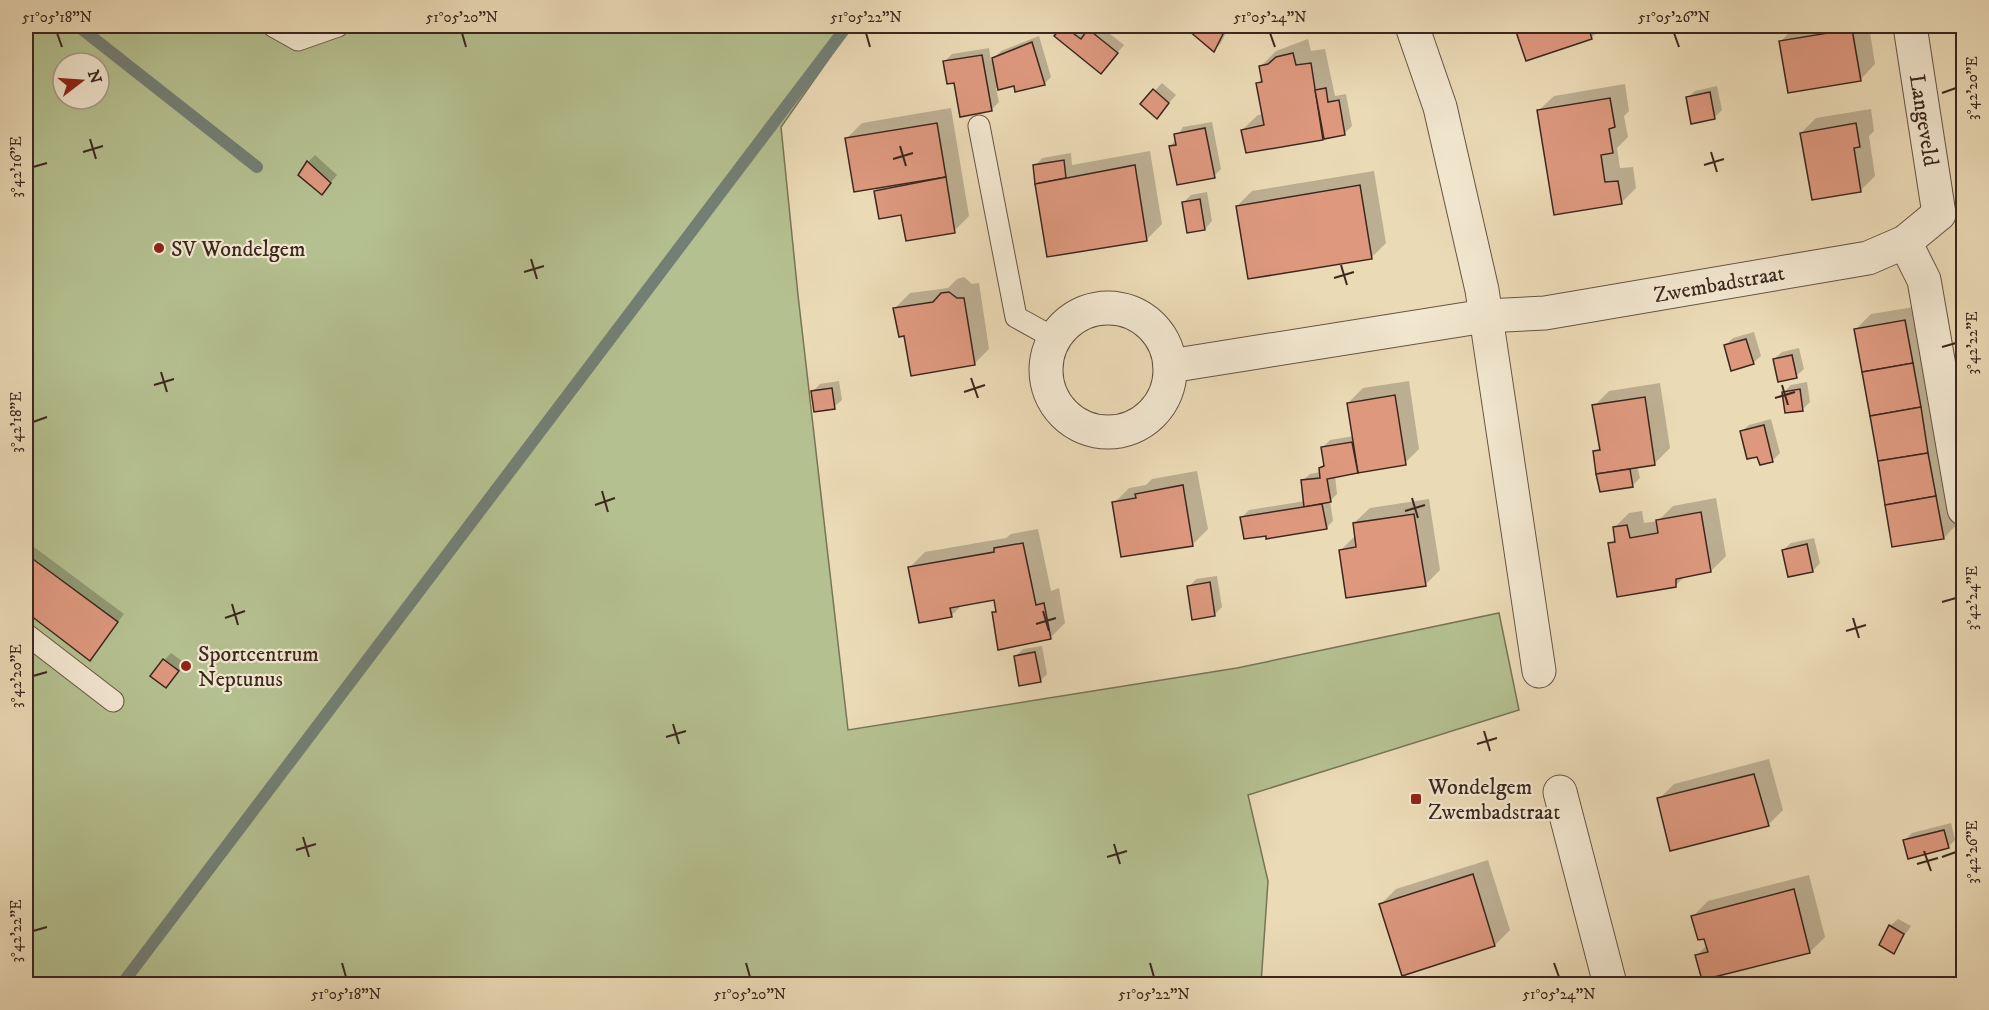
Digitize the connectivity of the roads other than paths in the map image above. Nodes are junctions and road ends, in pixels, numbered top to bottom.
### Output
1 (273, 26) edge
2 (338, 26) edge
3 (1412, 26) edge
4 (1910, 26) edge
5 (979, 126) dead end
6 (1951, 213) edge
7 (1905, 242) junction
8 (1485, 316) junction
9 (1054, 338) junction
10 (1170, 366) junction
11 (1964, 509) edge
12 (26, 634) edge
13 (1539, 671) dead end
14 (113, 701) dead end
15 (1560, 792) dead end
16 (1610, 984) edge

1 - 2 lane
3 - 8 street
4 - 6 street, Langeveld
5 - 9 lane
6 - 7 street, Zwembadstraat
7 - 8 street, Zwembadstraat
7 - 11 street
8 - 10 street, Zwembadstraat
8 - 13 street
9 - 10 street
9 - 10 street
12 - 14 lane
15 - 16 street

